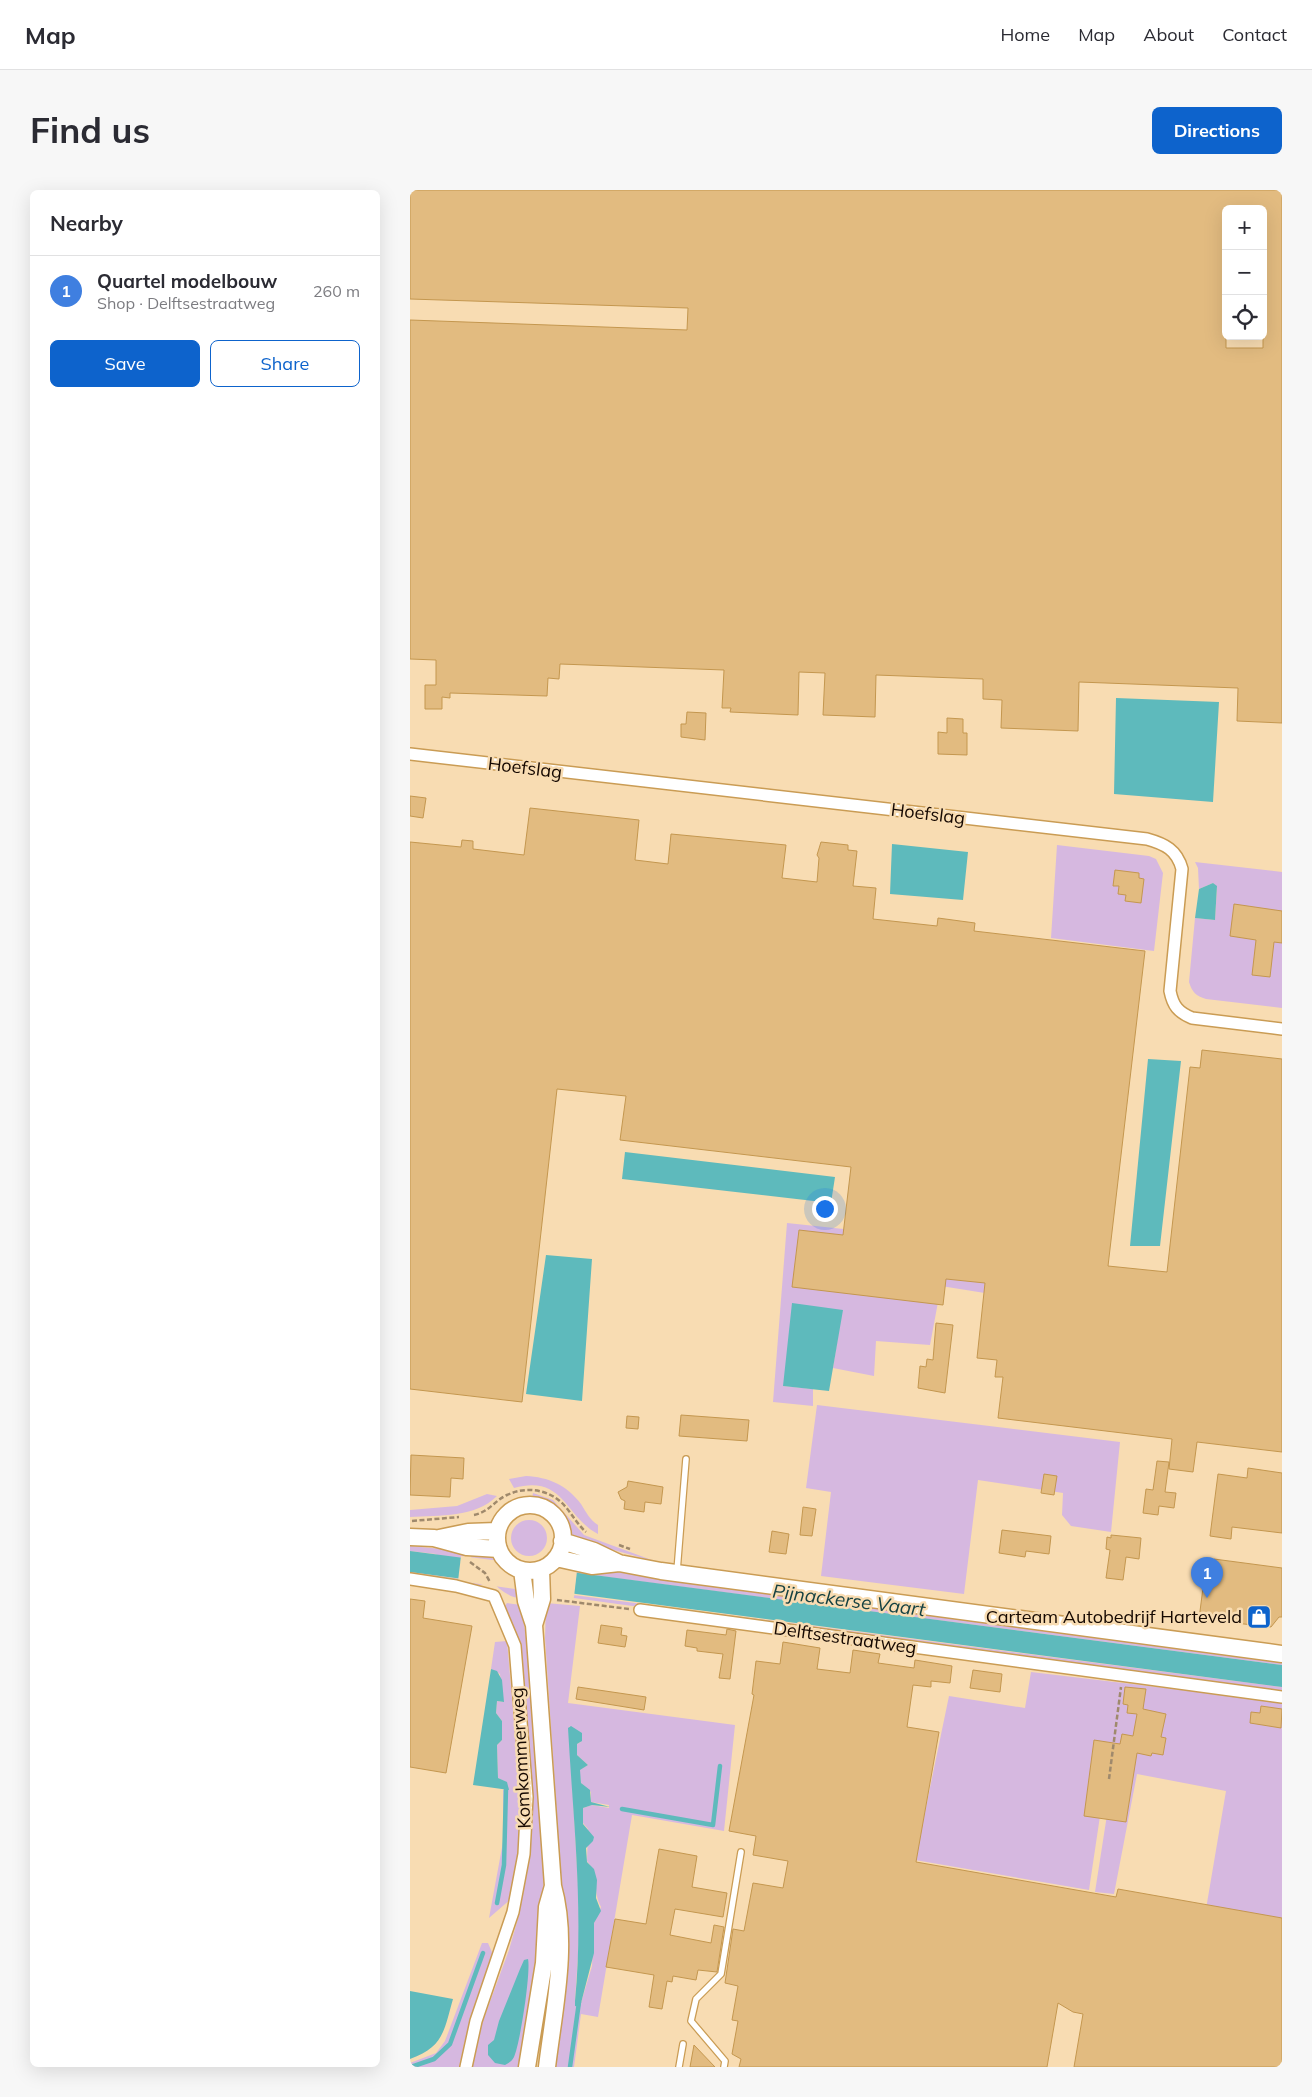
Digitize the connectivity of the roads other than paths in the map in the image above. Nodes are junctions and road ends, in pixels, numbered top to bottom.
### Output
1 (410, 754) edge
2 (1282, 1029) edge
3 (686, 1459) dead end
4 (497, 1531) junction
5 (410, 1537) edge
6 (434, 1538) junction
7 (562, 1541) junction
8 (502, 1554) junction
9 (619, 1563) junction
10 (548, 1564) junction
11 (522, 1570) junction
12 (677, 1573) junction
13 (410, 1579) edge
14 (640, 1610) road end
15 (534, 1625) junction
16 (1282, 1654) edge
17 (1282, 1697) edge
18 (741, 1852) dead end
19 (554, 1886) junction
20 (683, 2044) dead end
21 (466, 2067) edge
22 (527, 2067) edge
23 (547, 2067) edge
24 (679, 2067) edge
25 (724, 2067) edge

1 - 2 street, Hoefslag
3 - 12 lane
4 - 6 main road
4 - 7 main road
4 - 8 main road
5 - 6 main road
6 - 8 main road
7 - 9 main road
7 - 10 main road
8 - 11 main road
9 - 10 main road
9 - 12 main road
10 - 11 main road
10 - 15 main road, Komkommerweg
11 - 15 main road, Komkommerweg
12 - 16 main road
13 - 21 street, Komkommerweg
14 - 17 street, Delftsestraatweg
15 - 19 main road, Komkommerweg
18 - 25 lane
19 - 22 main road, Komkommerweg
19 - 23 main road, Komkommerweg
20 - 24 lane

